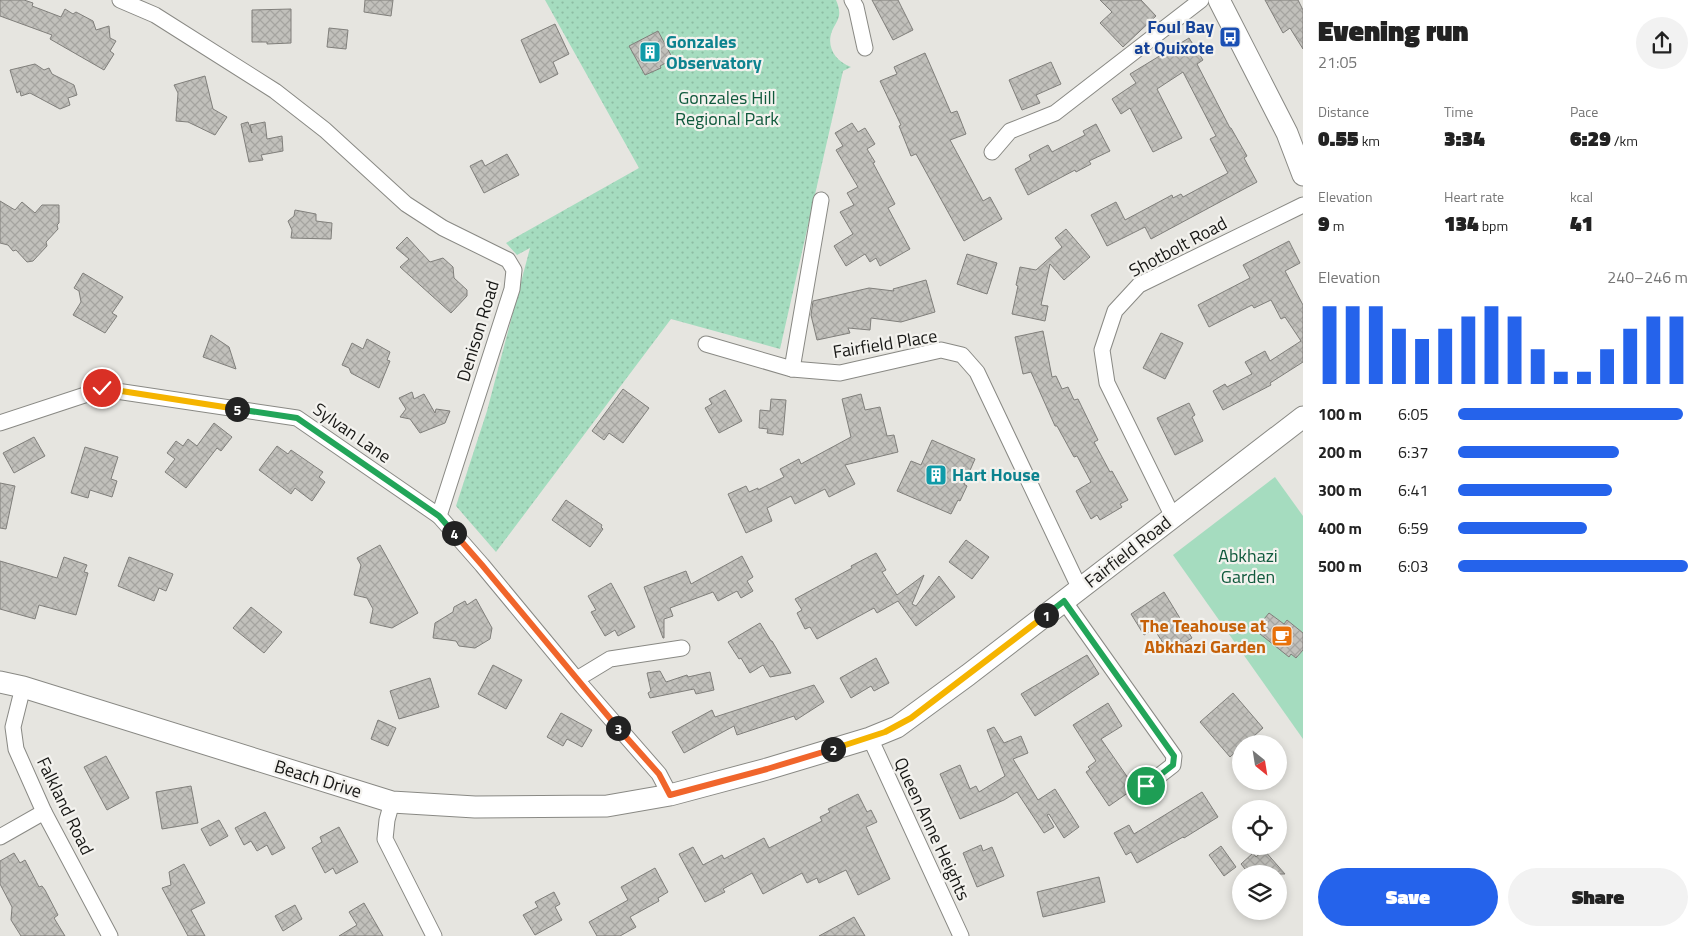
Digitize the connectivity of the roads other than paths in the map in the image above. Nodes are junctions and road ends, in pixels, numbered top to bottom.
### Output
1 (120, 0) edge
2 (852, 0) edge
3 (1201, 0) edge
4 (1219, 0) edge
5 (864, 48) dead end
6 (992, 152) dead end
7 (1303, 175) edge
8 (821, 200) dead end
9 (1303, 205) edge
10 (706, 344) dead end
11 (792, 369) junction
12 (1303, 417) edge
13 (0, 423) edge
14 (439, 516) junction
15 (1173, 517) junction
16 (1072, 595) junction
17 (682, 648) dead end
18 (576, 679) junction
19 (0, 682) edge
20 (23, 687) junction
21 (870, 738) junction
22 (1146, 786) dead end
23 (670, 795) junction
24 (646, 800) joint
25 (392, 802) junction
26 (44, 812) junction
27 (0, 837) edge
28 (110, 936) edge
29 (434, 936) edge
30 (961, 936) edge

1 - 14 street, Denison Road
2 - 5 street
3 - 6 street
4 - 7 street
8 - 11 street
9 - 15 street, Shotbolt Road
10 - 11 street, Fairfield Place
11 - 16 street, Fairfield Place
12 - 15 street, Fairfield Road
13 - 14 street, Sylvan Lane
14 - 18 street
15 - 16 street, Fairfield Road
16 - 21 street, Fairfield Road
16 - 22 street, Fairfield Place
17 - 18 street
18 - 23 street
19 - 20 street, Beach Drive
20 - 25 street, Beach Drive
20 - 26 street, Falkland Road
21 - 23 street, Fairfield Road
21 - 30 street, Queen Anne Heights
23 - 24 street, Fairfield Road
24 - 25 street, Beach Drive
25 - 29 street
26 - 27 street
26 - 28 street, Falkland Road

